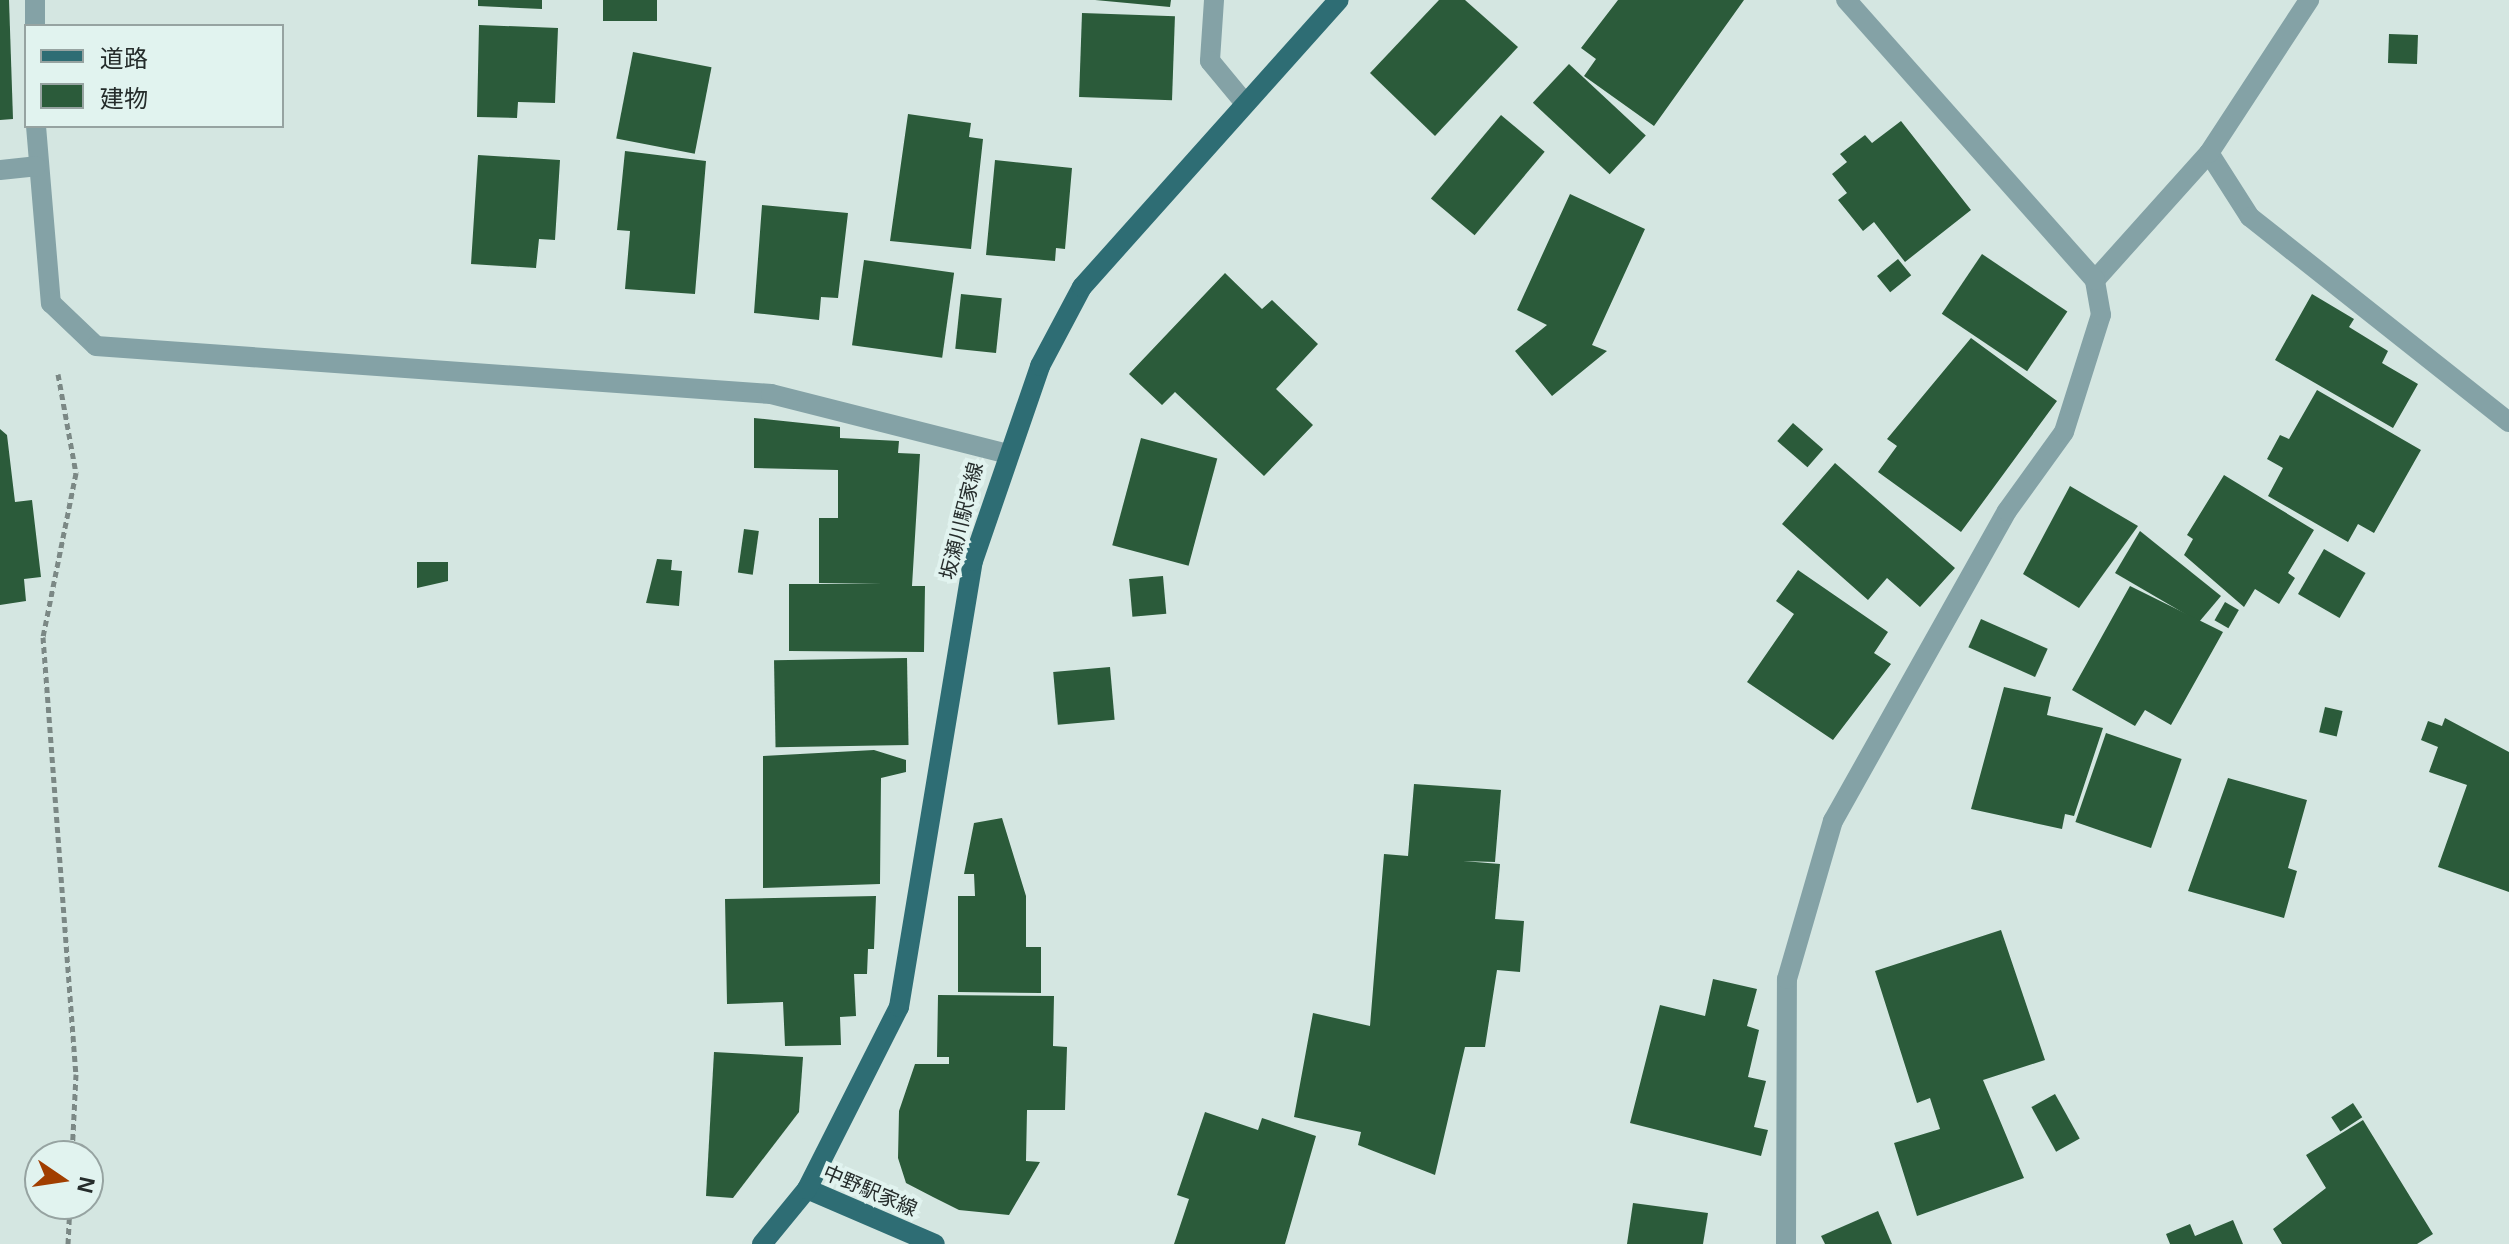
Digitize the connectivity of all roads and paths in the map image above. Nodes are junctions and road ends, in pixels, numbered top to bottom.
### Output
1 (35, 0) edge
2 (1214, 0) edge
3 (1339, 0) edge
4 (1846, 0) edge
5 (2309, 0) edge
6 (35, 24) edge
7 (1244, 102) junction
8 (36, 128) edge
9 (2209, 153) junction
10 (36, 166) junction
11 (0, 170) edge
12 (2095, 280) junction
13 (66, 318) junction
14 (2509, 422) edge
15 (1004, 453) junction
16 (73, 1140) edge
17 (807, 1189) junction
18 (69, 1220) edge
19 (68, 1244) edge
20 (762, 1244) edge
21 (935, 1244) edge
22 (1786, 1244) edge

1 - 6 street
2 - 7 street
3 - 7 main road, 坂瀬川駅家線
4 - 12 street
5 - 9 street
7 - 15 main road, 坂瀬川駅家線
8 - 10 street
9 - 12 street
9 - 14 street
10 - 11 street
10 - 13 street
12 - 22 street
13 - 15 street
13 - 16 path
15 - 17 main road, 坂瀬川駅家線
17 - 20 main road, 中野駅家線
17 - 21 main road, 中野駅家線
18 - 19 path

